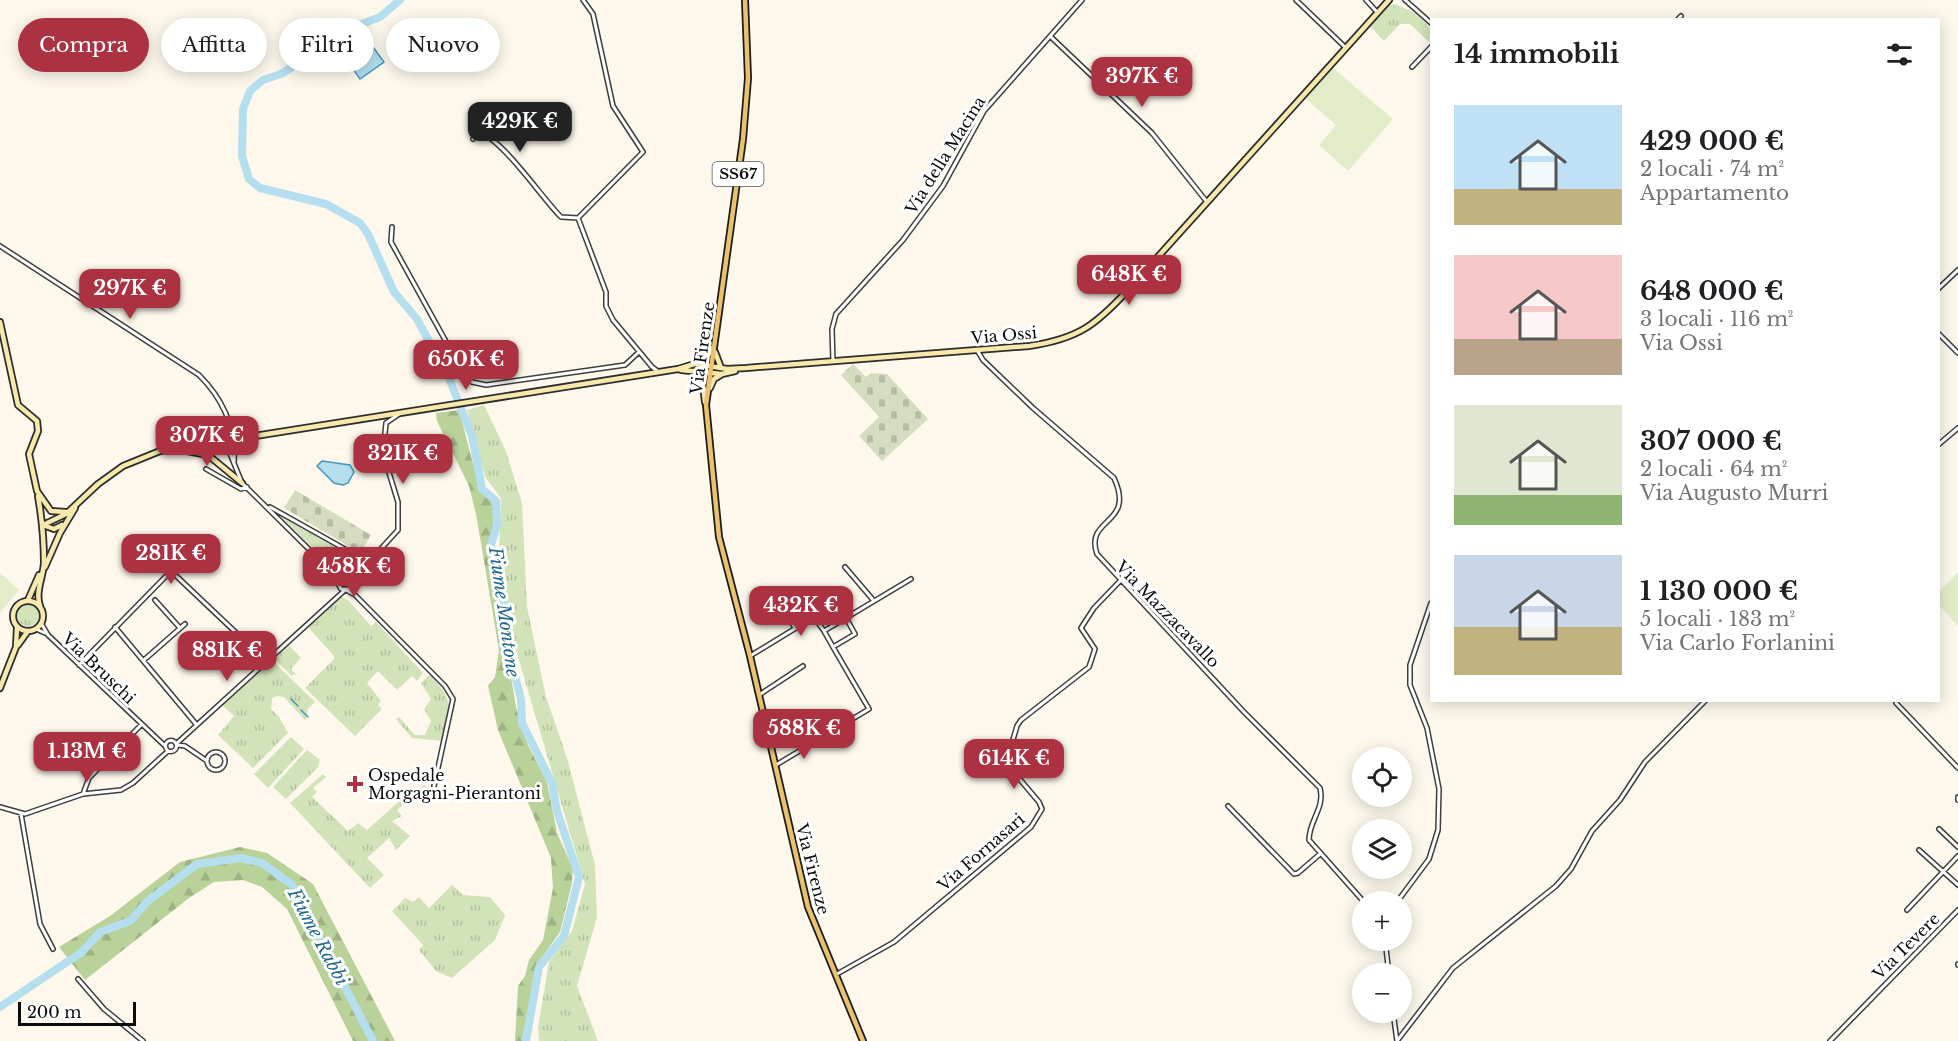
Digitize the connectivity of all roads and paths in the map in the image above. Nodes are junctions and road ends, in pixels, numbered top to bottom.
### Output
1 (584, 0) edge
2 (745, 0) edge
3 (1082, 0) edge
4 (1296, 0) edge
5 (1366, 0) edge
6 (1391, 0) edge
7 (1405, 0) edge
8 (1412, 0) edge
9 (1415, 7) junction
10 (1377, 12) junction
11 (1430, 22) edge
12 (1051, 37) junction
13 (1345, 47) junction
14 (1430, 48) edge
15 (1412, 67) dead end
16 (473, 140) dead end
17 (1207, 202) junction
18 (578, 218) junction
19 (392, 226) dead end
20 (1, 248) edge
21 (1958, 270) edge
22 (1940, 287) edge
23 (0, 322) edge
24 (1940, 335) edge
25 (714, 346) junction
26 (977, 350) junction
27 (639, 352) junction
28 (1958, 352) edge
29 (833, 361) junction
30 (697, 364) junction
31 (711, 366) junction
32 (721, 368) junction
33 (746, 368) junction
34 (678, 369) junction
35 (659, 372) junction
36 (695, 373) junction
37 (710, 374) junction
38 (722, 374) junction
39 (706, 405) junction
40 (403, 412) junction
41 (226, 417) junction
42 (226, 427) junction
43 (231, 428) junction
44 (1958, 428) edge
45 (248, 436) junction
46 (230, 439) junction
47 (211, 442) junction
48 (1940, 443) edge
49 (174, 448) junction
50 (229, 451) junction
51 (235, 451) junction
52 (234, 462) junction
53 (206, 469) dead end
54 (242, 483) junction
55 (247, 487) junction
56 (37, 491) junction
57 (79, 503) junction
58 (266, 504) junction
59 (71, 509) junction
60 (67, 520) junction
61 (43, 525) junction
62 (44, 555) junction
63 (845, 567) dead end
64 (332, 569) junction
65 (357, 569) junction
66 (43, 573) junction
67 (341, 573) junction
68 (352, 576) junction
69 (337, 577) junction
70 (911, 579) dead end
71 (1120, 581) junction
72 (351, 588) junction
73 (344, 589) junction
74 (353, 593) junction
75 (776, 598) dead end
76 (28, 600) junction
77 (154, 600) dead end
78 (874, 601) junction
79 (806, 603) dead end
80 (40, 606) junction
81 (1430, 606) edge
82 (814, 617) junction
83 (846, 618) junction
84 (42, 623) junction
85 (185, 624) dead end
86 (17, 627) junction
87 (116, 627) junction
88 (180, 628) junction
89 (795, 628) junction
90 (36, 629) junction
91 (28, 631) junction
92 (824, 631) junction
93 (48, 635) junction
94 (834, 647) junction
95 (14, 653) junction
96 (750, 656) junction
97 (144, 660) junction
98 (266, 661) junction
99 (79, 665) junction
100 (803, 666) dead end
101 (0, 688) edge
102 (759, 695) junction
103 (1704, 702) edge
104 (1896, 703) dead end
105 (196, 724) junction
106 (141, 725) junction
107 (161, 740) junction
108 (174, 744) junction
109 (165, 746) junction
110 (168, 751) junction
111 (197, 754) junction
112 (208, 756) junction
113 (207, 761) junction
114 (776, 765) junction
115 (1958, 768) edge
116 (86, 785) junction
117 (434, 786) dead end
118 (92, 793) junction
119 (83, 794) junction
120 (1228, 806) dead end
121 (0, 807) edge
122 (21, 814) junction
123 (1940, 829) dead end
124 (1958, 847) edge
125 (1919, 850) dead end
126 (1320, 854) junction
127 (1958, 856) edge
128 (1943, 872) junction
129 (1958, 885) edge
130 (1354, 891) edge
131 (1405, 891) edge
132 (1907, 910) dead end
133 (1958, 910) edge
134 (53, 949) dead end
135 (837, 974) junction
136 (78, 979) dead end
137 (1395, 1023) edge
138 (143, 1041) edge
139 (863, 1041) edge
140 (1397, 1041) edge
141 (1830, 1041) edge

1 - 18 street
2 - 25 main road, Via Firenze / SS67
3 - 12 street, Via della Macina
4 - 13 street
5 - 10 street
6 - 10 street, Via Ossi
7 - 9 street
8 - 9 street
9 - 11 street
10 - 13 street, Via Ossi
12 - 17 street
12 - 29 street, Via della Macina
13 - 17 street, Via Ossi
14 - 15 street
16 - 18 street
17 - 26 street, Via Ossi
18 - 27 street
19 - 27 street
20 - 41 street
21 - 22 street
23 - 56 street
24 - 28 street
25 - 30 street
25 - 31 main road, Via Firenze / SS67
25 - 32 street
26 - 29 street, Via Ossi
26 - 71 street, Via Mazzacavallo
27 - 35 street
29 - 33 street, Via Ossi
30 - 31 street, Via Ossi
30 - 34 street
31 - 32 street, Via Ossi
31 - 37 main road, Via Firenze
32 - 33 street, Via Ossi
33 - 38 street, Via Ossi
34 - 35 street
34 - 36 street, Via Ossi
35 - 40 street
36 - 37 street, Via Ossi
36 - 39 street
37 - 38 street, Via Ossi
37 - 39 main road, Via Firenze
38 - 39 street
39 - 96 main road, Via Firenze
40 - 45 street
40 - 65 street
41 - 42 street
41 - 43 street
42 - 46 street
42 - 47 street
43 - 45 street
43 - 46 street
44 - 48 street
45 - 46 street
45 - 51 street
46 - 47 street
46 - 50 street
46 - 51 street
47 - 49 street
47 - 50 street
49 - 54 street
49 - 57 street
50 - 52 street
51 - 52 street
52 - 54 street
53 - 55 street
54 - 55 street
55 - 58 street
56 - 59 street
56 - 61 street
57 - 59 street
57 - 60 street
58 - 64 street
58 - 65 street
59 - 61 street
60 - 61 street
60 - 66 street
61 - 62 street
62 - 66 street
62 - 76 street
63 - 78 street
64 - 67 street
64 - 69 street
65 - 68 street
66 - 80 street
67 - 68 street
67 - 69 street
68 - 72 street
69 - 73 street
70 - 78 street
71 - 126 street, Via Mazzacavallo
71 - 135 street, Via Fornasari
72 - 73 street
72 - 74 street
73 - 74 street
73 - 98 street
74 - 117 street
75 - 89 street
76 - 80 street
76 - 86 street
77 - 88 street
78 - 83 street
79 - 82 street
80 - 84 street
81 - 131 street
82 - 89 street
82 - 92 street
83 - 92 street
83 - 94 street
84 - 90 street
84 - 93 street, Via Bruschi
85 - 88 street
86 - 91 street
86 - 95 street
87 - 97 street
87 - 98 street
87 - 99 street
88 - 97 street
89 - 96 street
90 - 91 street
90 - 93 street, Via Bruschi
91 - 95 street
92 - 94 street
93 - 99 street, Via Bruschi
94 - 114 street
95 - 101 street
96 - 102 main road, Via Firenze
97 - 105 street
98 - 105 street
99 - 106 street, Via Bruschi
100 - 102 street
102 - 114 main road, Via Firenze
103 - 140 street
104 - 115 street
105 - 108 street
106 - 107 street, Via Bruschi
106 - 116 street
107 - 108 street
107 - 109 street
108 - 109 street
108 - 110 street
108 - 111 street
109 - 110 street
110 - 118 street
111 - 112 street
111 - 113 street
112 - 113 street
112 - 113 street
114 - 135 main road, Via Firenze
116 - 118 street
116 - 119 street
118 - 119 street
119 - 122 street
120 - 126 street
121 - 122 street
122 - 134 street
123 - 124 street
125 - 128 street
126 - 130 street, Via Mazzacavallo
127 - 128 street
128 - 129 street
128 - 132 street
133 - 141 street, Via Tevere
135 - 139 main road, Via Firenze
136 - 138 street
137 - 140 street

